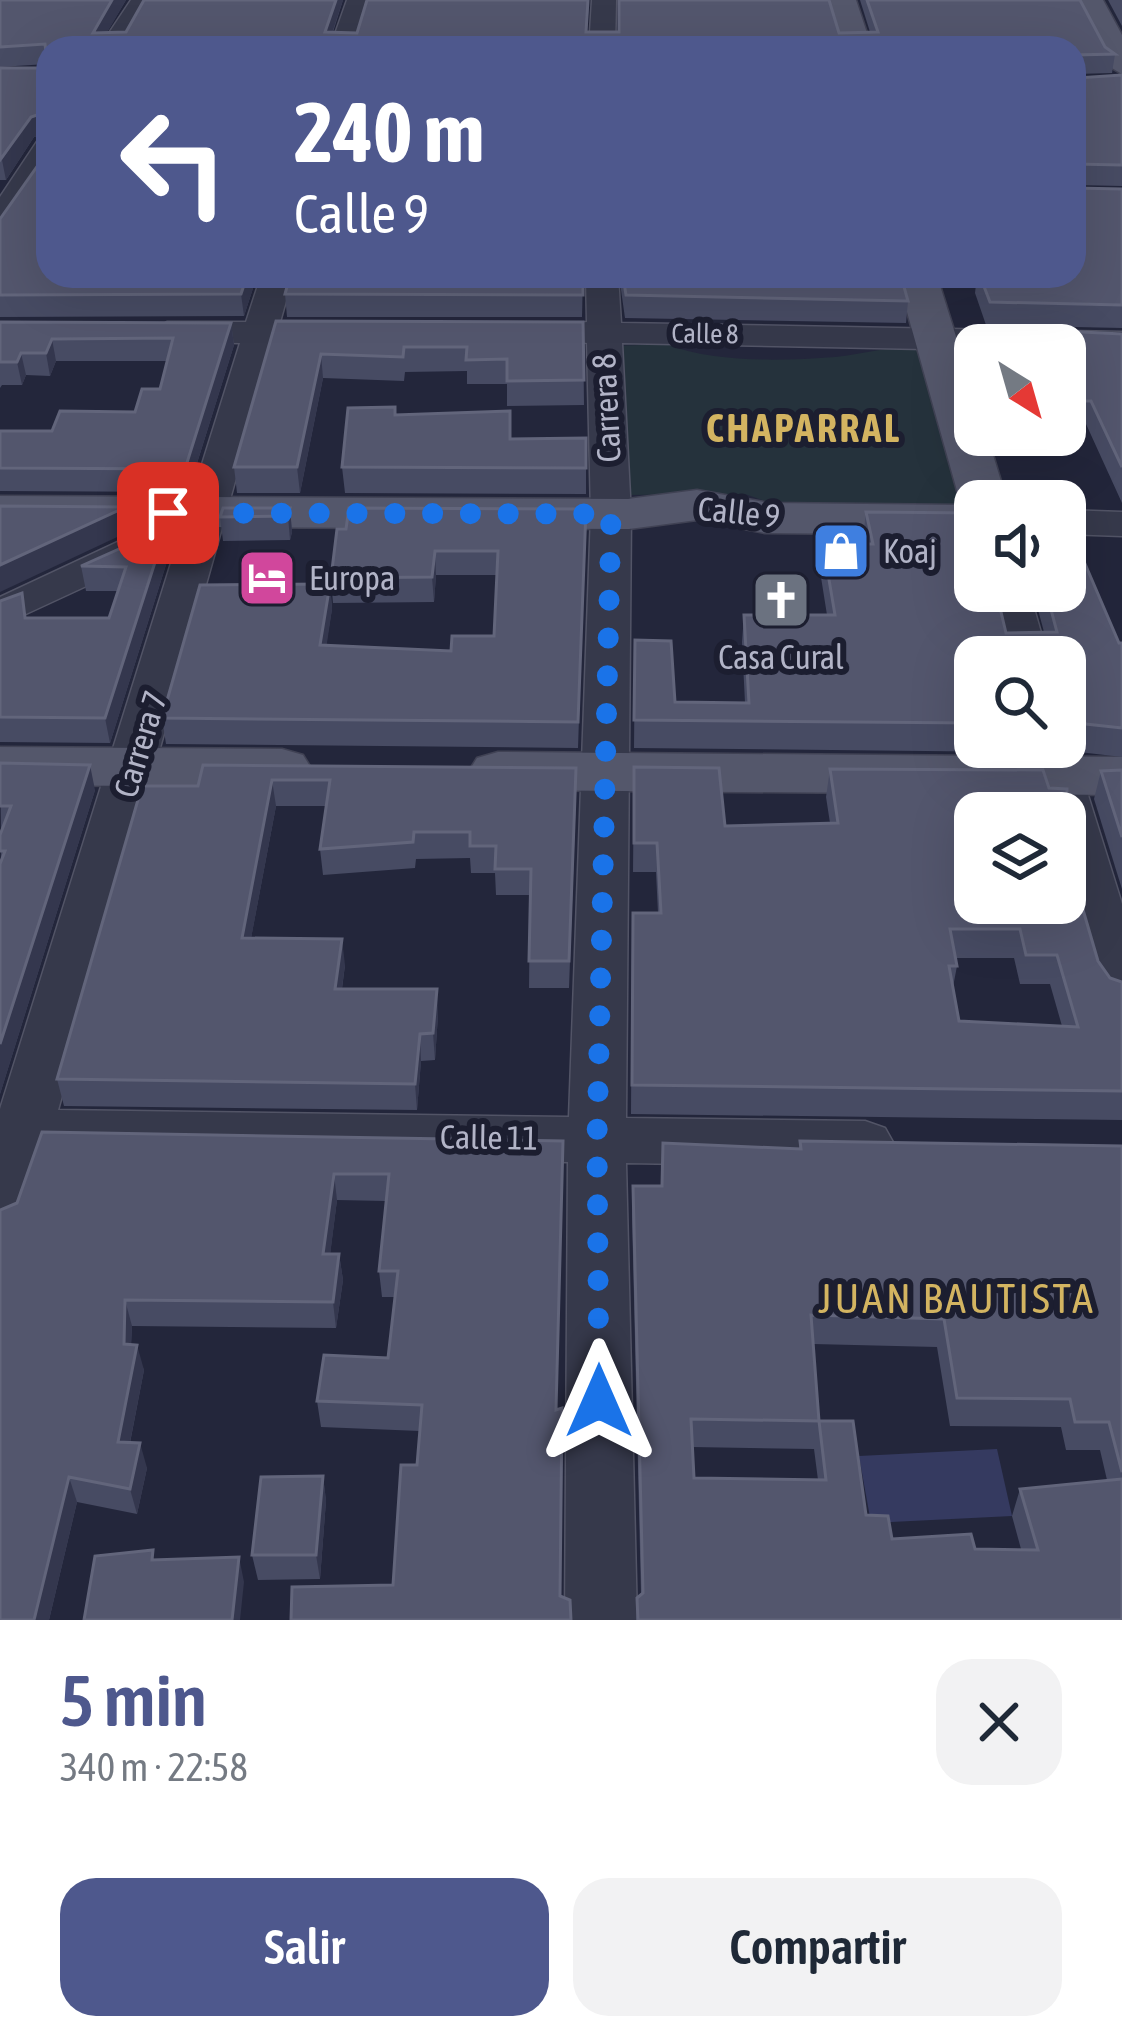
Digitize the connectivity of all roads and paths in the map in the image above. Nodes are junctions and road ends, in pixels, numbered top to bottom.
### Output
1 (143, 0) edge
2 (359, 0) edge
3 (604, 0) edge
4 (840, 0) edge
5 (1087, 0) edge
6 (120, 36) edge
7 (347, 36) edge
8 (602, 36) edge
9 (852, 36) edge
10 (1117, 78) edge
11 (23, 188) edge
12 (0, 220) edge
13 (273, 288) edge
14 (602, 288) edge
15 (920, 288) edge
16 (141, 332) edge
17 (534, 332) edge
18 (603, 332) junction
19 (373, 333) edge
20 (259, 334) junction
21 (935, 339) junction
22 (1122, 342) edge
23 (977, 480) edge
24 (0, 511) edge
25 (209, 514) junction
26 (611, 514) junction
27 (954, 520) edge
28 (1086, 523) edge
29 (1122, 524) edge
30 (0, 613) edge
31 (954, 763) edge
32 (0, 766) edge
33 (134, 766) junction
34 (1055, 768) edge
35 (1085, 768) edge
36 (345, 769) edge
37 (440, 770) edge
38 (604, 772) junction
39 (1122, 776) edge
40 (1122, 989) edge
41 (12, 1131) edge
42 (597, 1138) junction
43 (907, 1144) edge
44 (0, 1211) edge
45 (601, 1620) edge

1 - 6 street
2 - 7 street
3 - 8 street
4 - 9 main road
5 - 10 main road
11 - 12 street
13 - 20 street, Carrera 7
14 - 18 street, Carrera 8
15 - 21 main road
16 - 20 street
17 - 18 street, Calle 8
18 - 21 street, Calle 8
18 - 26 street, Carrera 8
19 - 20 street
20 - 25 street, Carrera 7
21 - 22 street
21 - 23 main road
24 - 25 main road, Calle 9
25 - 26 main road, Calle 9
25 - 30 street
25 - 33 street, Carrera 7
26 - 27 main road, Calle 9
26 - 38 street, Carrera 8
28 - 29 street
31 - 38 main road
32 - 33 main road
33 - 36 main road
33 - 41 street, Carrera 7
34 - 40 street
35 - 39 main road
37 - 38 main road
38 - 42 street, Carrera 8
41 - 42 street, Calle 11
41 - 44 street, Carrera 7
42 - 43 street, Calle 11
42 - 45 street, Carrera 8

